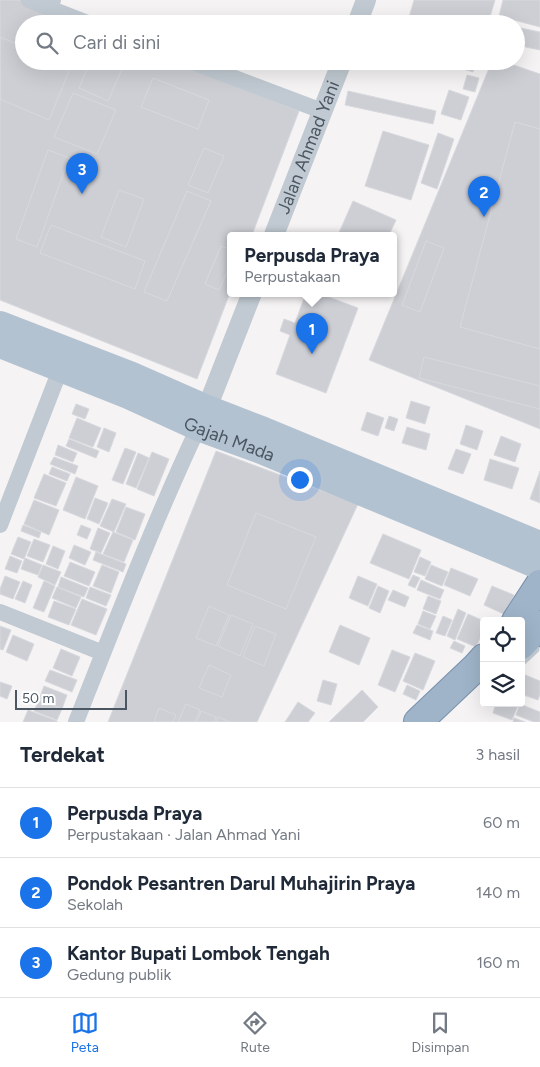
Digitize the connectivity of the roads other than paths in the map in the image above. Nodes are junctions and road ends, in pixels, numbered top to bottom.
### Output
1 (30, 0) edge
2 (366, 0) edge
3 (51, 4) edge
4 (72, 15) edge
5 (360, 15) edge
6 (214, 70) edge
7 (338, 70) edge
8 (322, 111) junction
9 (275, 232) edge
10 (250, 297) edge
11 (0, 324) edge
12 (0, 346) edge
13 (60, 370) junction
14 (202, 418) junction
15 (0, 525) edge
16 (540, 544) edge
17 (540, 567) edge
18 (540, 584) edge
19 (0, 612) edge
20 (519, 617) edge
21 (540, 625) edge
22 (525, 641) edge
23 (540, 644) edge
24 (103, 653) junction
25 (525, 658) edge
26 (480, 662) edge
27 (480, 688) edge
28 (76, 722) edge
29 (418, 722) edge
30 (446, 722) edge

1 - 3 street
2 - 5 street
3 - 4 street
6 - 8 street
7 - 8 street, Jalan Ahmad Yani
8 - 9 street, Jalan Ahmad Yani
10 - 14 street
11 - 14 main road, Gajah Mada
12 - 13 main road, Gajah Mada
13 - 14 main road, Gajah Mada
13 - 15 street
14 - 16 main road, Gajah Mada
14 - 17 main road, Gajah Mada
14 - 24 street
18 - 20 highway
19 - 24 street
21 - 22 highway
23 - 25 lane
24 - 28 street
26 - 29 highway
27 - 30 highway

